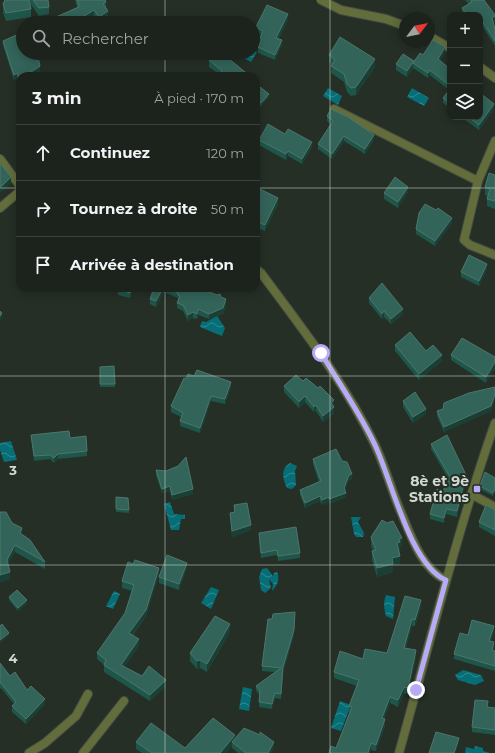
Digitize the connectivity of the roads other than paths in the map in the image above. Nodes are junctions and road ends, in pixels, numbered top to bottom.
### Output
1 (320, 0) edge
2 (399, 24) edge
3 (435, 39) edge
4 (447, 46) edge
5 (483, 69) edge
6 (495, 78) edge
7 (334, 109) edge
8 (495, 141) edge
9 (0, 159) edge
10 (16, 181) edge
11 (478, 181) junction
12 (16, 194) edge
13 (0, 208) edge
14 (495, 255) edge
15 (260, 272) edge
16 (495, 423) edge
17 (471, 494) junction
18 (495, 507) edge
19 (446, 580) junction
20 (88, 694) dead end
21 (124, 701) dead end
22 (29, 753) edge
23 (83, 753) edge
24 (399, 753) edge

1 - 2 street
3 - 4 street
5 - 6 street
7 - 11 street
8 - 11 street
9 - 10 street
11 - 14 street
12 - 13 street
15 - 19 street
16 - 17 street
17 - 18 street
17 - 19 street
19 - 24 street
20 - 22 street
21 - 23 street

